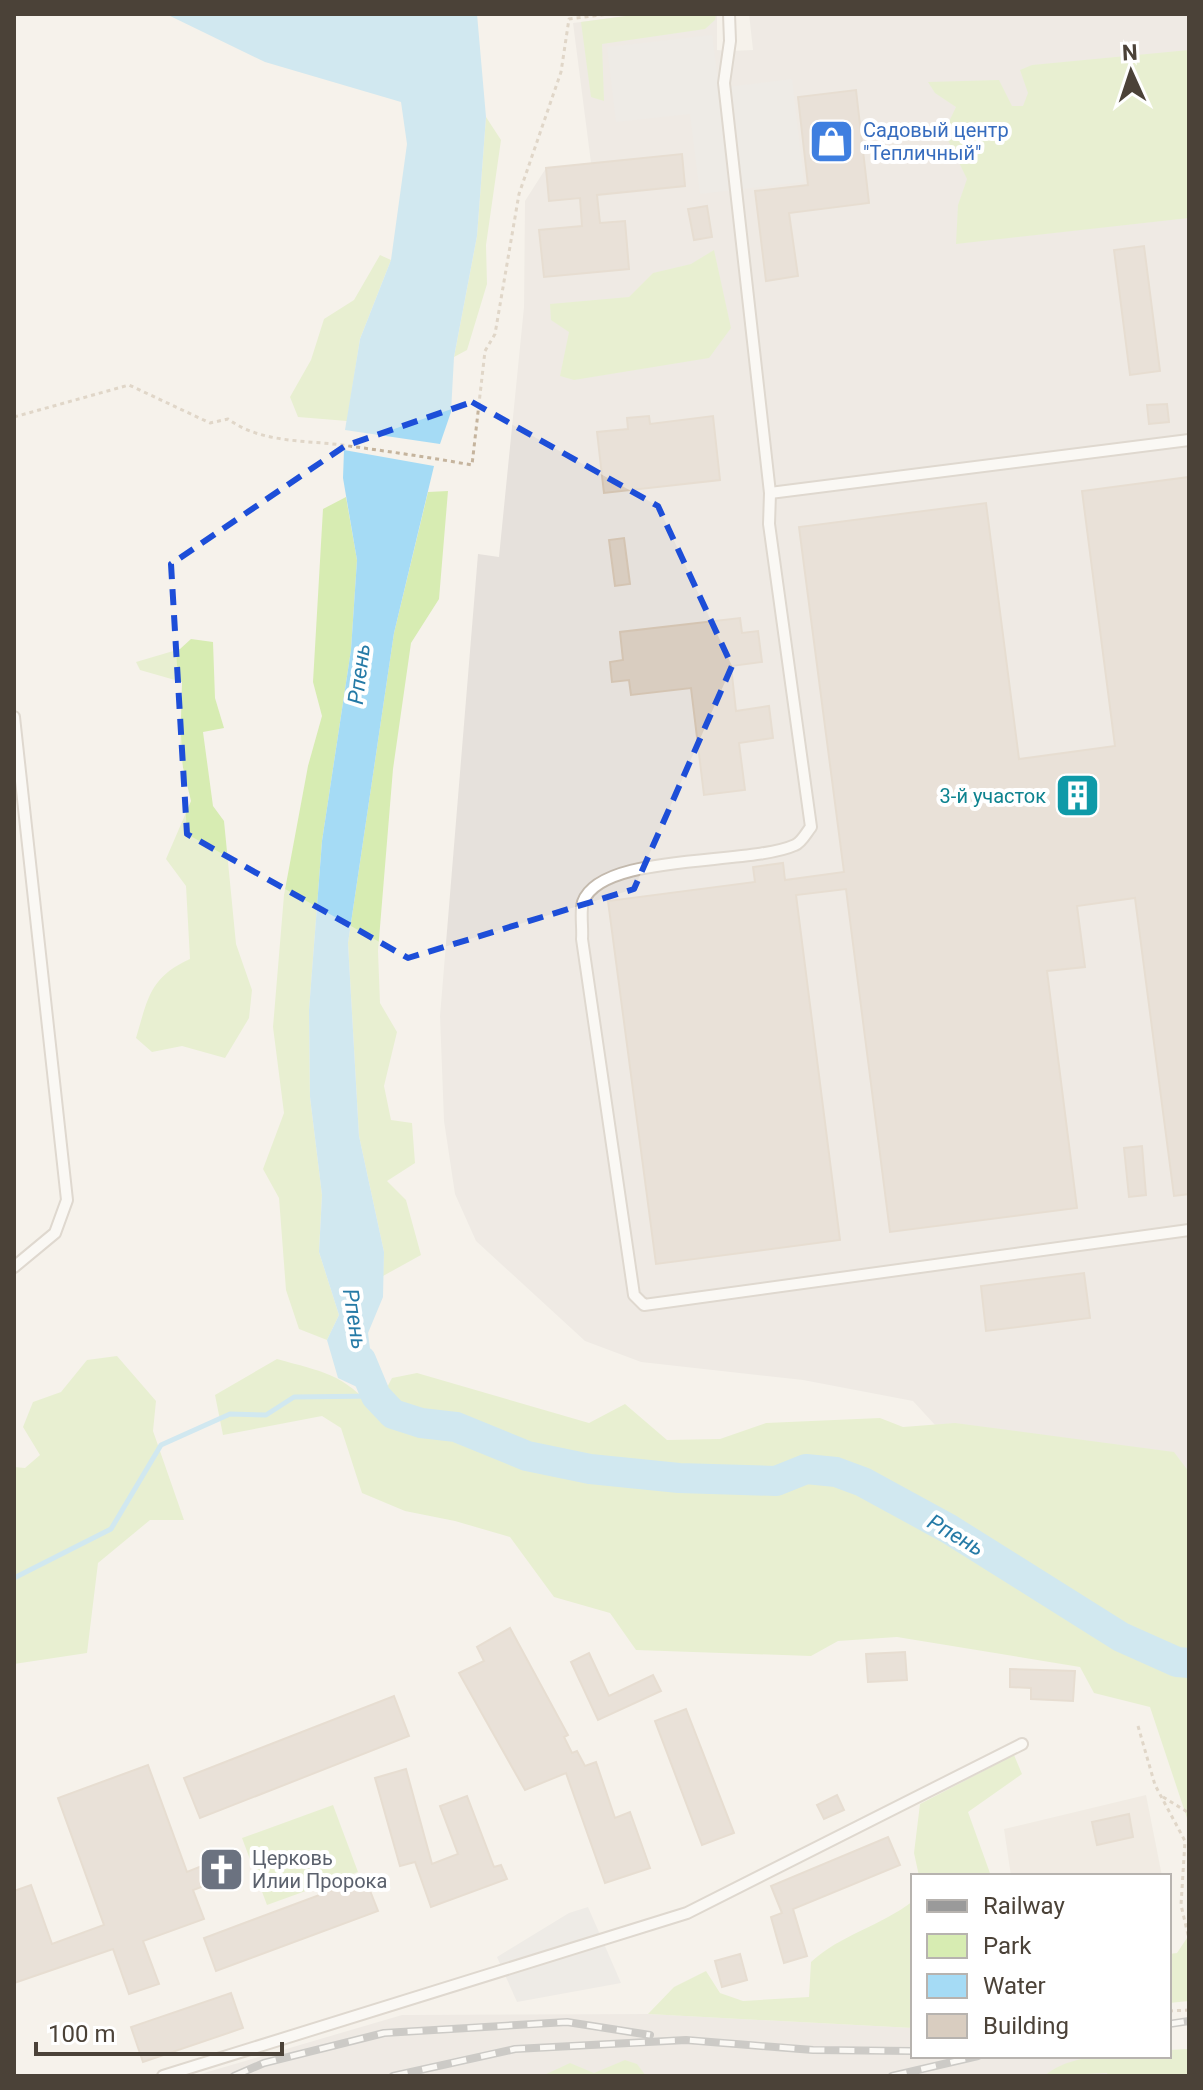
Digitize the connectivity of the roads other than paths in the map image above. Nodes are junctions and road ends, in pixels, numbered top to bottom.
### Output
1 (729, 14) edge
2 (1189, 440) edge
3 (770, 493) junction
4 (14, 717) edge
5 (1189, 1230) edge
6 (14, 1267) edge
7 (1022, 1744) dead end
8 (163, 2076) edge

1 - 3 lane
2 - 3 lane
3 - 5 lane
4 - 6 lane
7 - 8 lane

